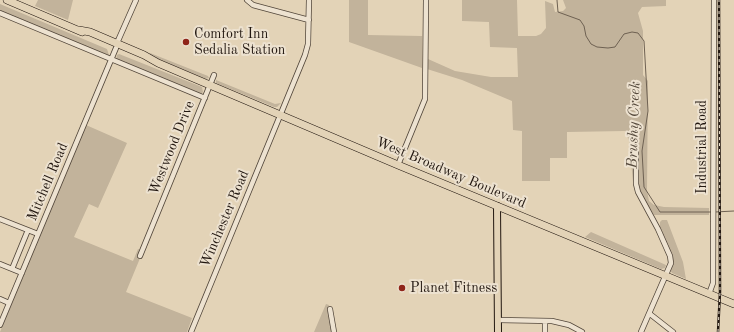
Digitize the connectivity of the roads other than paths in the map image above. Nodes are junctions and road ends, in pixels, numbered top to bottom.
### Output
1 (7, 0) edge
2 (136, 0) edge
3 (246, 0) edge
4 (309, 0) edge
5 (426, 0) edge
6 (714, 0) edge
7 (0, 13) edge
8 (309, 20) junction
9 (117, 46) junction
10 (111, 60) junction
11 (214, 75) dead end
12 (210, 85) junction
13 (204, 98) junction
14 (281, 115) junction
15 (636, 140) dead end
16 (398, 165) junction
17 (496, 206) junction
18 (0, 218) edge
19 (28, 230) junction
20 (38, 234) junction
21 (140, 256) dead end
22 (0, 264) edge
23 (12, 269) junction
24 (22, 273) junction
25 (665, 275) junction
26 (709, 294) junction
27 (0, 299) edge
28 (9, 303) junction
29 (734, 304) edge
30 (330, 309) dead end
31 (650, 314) junction
32 (498, 320) junction
33 (545, 321) junction
34 (0, 325) edge
35 (191, 332) edge
36 (334, 332) edge
37 (498, 332) edge
38 (545, 332) edge
39 (582, 332) edge
40 (641, 332) edge
41 (673, 332) edge

1 - 9 highway, West Broadway Boulevard
2 - 9 street, Mitchell Road
3 - 8 street
4 - 8 street, Winchester Road
5 - 16 street
6 - 26 street, Industrial Road
7 - 10 street
8 - 14 street, Winchester Road
9 - 10 street, Mitchell Road
9 - 12 highway, West Broadway Boulevard
10 - 13 street
10 - 20 street, Mitchell Road
11 - 12 street, Westwood Drive
12 - 13 street, Westwood Drive
12 - 14 highway, West Broadway Boulevard
13 - 21 street, Westwood Drive
14 - 16 highway, West Broadway Boulevard
14 - 35 street, Winchester Road
15 - 25 street
16 - 17 highway, West Broadway Boulevard
17 - 25 highway, West Broadway Boulevard
17 - 32 main road
18 - 19 street
19 - 20 street
19 - 23 street
20 - 24 street, Mitchell Road
22 - 23 street
23 - 24 street
24 - 28 street, Mitchell Road
25 - 26 highway, West Broadway Boulevard
25 - 31 street
26 - 29 highway, West Broadway Boulevard
27 - 28 street
28 - 34 street, Mitchell Road
30 - 36 street
31 - 40 street
31 - 41 street
32 - 33 street
32 - 37 main road
33 - 38 street
33 - 39 street

